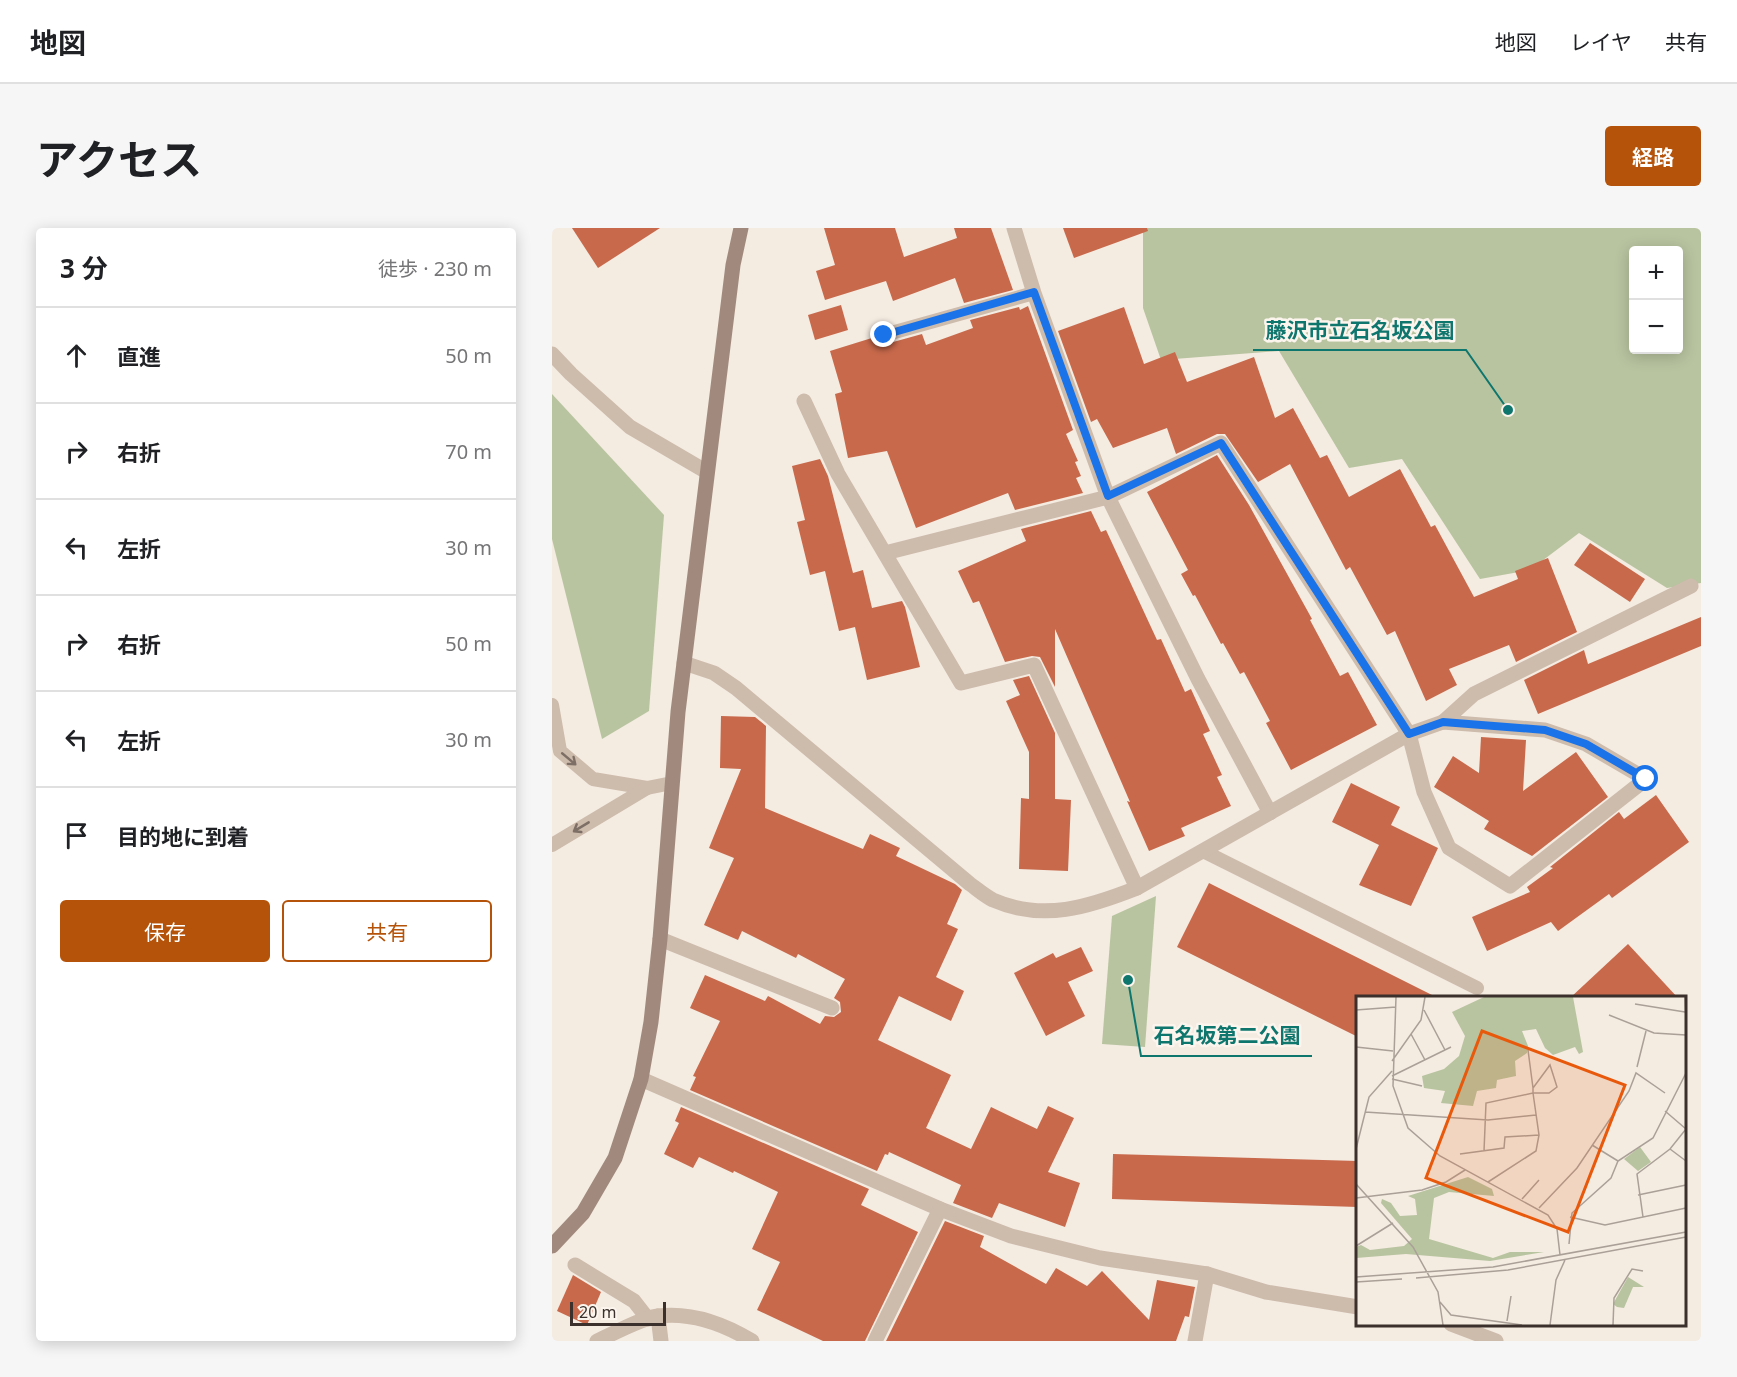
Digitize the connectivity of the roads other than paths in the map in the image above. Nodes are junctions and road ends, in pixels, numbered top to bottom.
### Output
1 (741, 228) edge
2 (1014, 228) edge
3 (1034, 292) junction
4 (884, 335) dead end
5 (552, 354) edge
6 (804, 400) dead end
7 (707, 472) junction
8 (1108, 496) junction
9 (885, 553) junction
10 (1690, 586) dead end
11 (684, 663) junction
12 (552, 705) edge
13 (1443, 722) junction
14 (1409, 734) junction
15 (672, 783) junction
16 (647, 788) junction
17 (1270, 813) junction
18 (552, 845) edge
19 (1203, 851) junction
20 (1137, 888) junction
21 (660, 939) junction
22 (1477, 988) dead end
23 (832, 1008) dead end
24 (641, 1079) junction
25 (940, 1209) junction
26 (552, 1246) edge
27 (575, 1265) dead end
28 (1207, 1274) junction
29 (1356, 1307) edge
30 (653, 1317) junction
31 (1456, 1326) edge
32 (597, 1341) edge
33 (661, 1341) edge
34 (752, 1341) edge
35 (875, 1341) edge
36 (1196, 1341) edge
37 (1496, 1341) edge

1 - 7 street
2 - 3 street
3 - 4 lane
3 - 8 street
5 - 7 street
6 - 9 street
7 - 11 street
8 - 9 street
8 - 14 street
8 - 17 street
9 - 20 street
10 - 13 street
11 - 15 street
11 - 20 street
12 -> 16 lane
13 - 14 street
13 - 14 street
14 - 17 street
15 - 16 lane
15 - 21 street
16 -> 18 lane
17 - 19 street
19 - 20 street
19 - 22 lane
21 - 23 street
21 - 24 street
24 - 25 street
24 - 26 street
25 - 28 street
25 - 35 street
27 - 30 street
28 - 29 street
28 - 36 street
30 - 32 street
30 - 33 street
30 - 34 street
31 - 37 street

